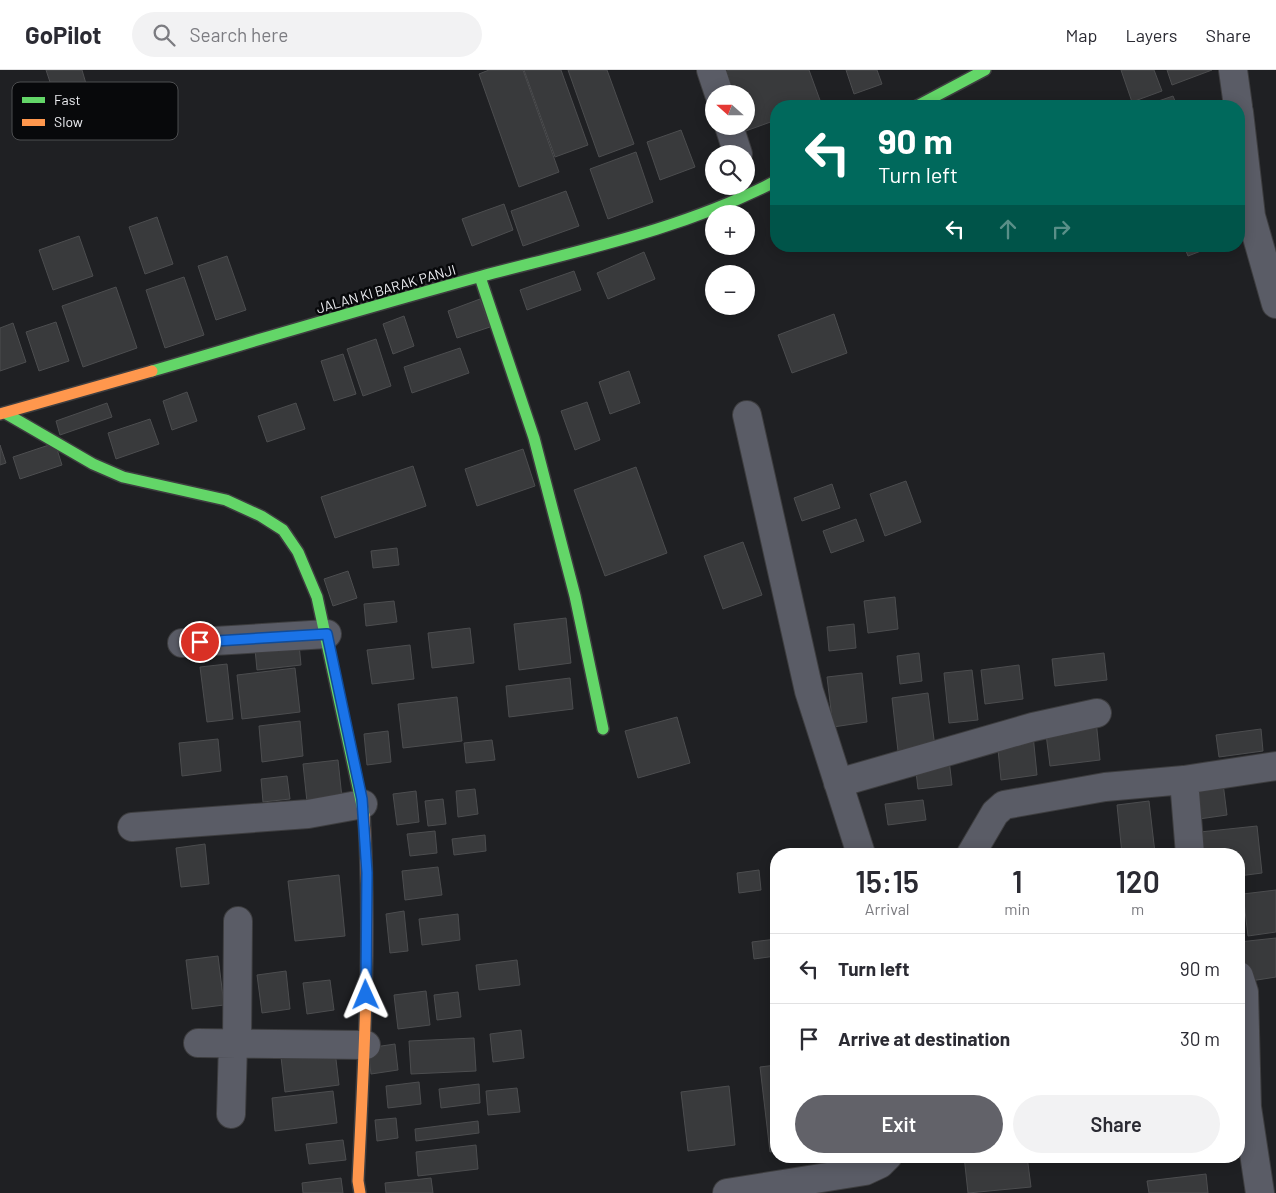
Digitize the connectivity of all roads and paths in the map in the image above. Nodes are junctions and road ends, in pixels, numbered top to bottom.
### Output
1 (711, 70) edge
2 (985, 70) edge
3 (1233, 70) edge
4 (716, 85) edge
5 (928, 100) edge
6 (1237, 100) edge
7 (1245, 166) edge
8 (770, 182) edge
9 (755, 185) edge
10 (729, 195) edge
11 (480, 277) junction
12 (1276, 304) edge
13 (3, 414) edge
14 (747, 415) dead end
15 (327, 634) junction
16 (182, 643) dead end
17 (1097, 713) dead end
18 (603, 729) dead end
19 (1276, 766) edge
20 (1184, 780) junction
21 (838, 783) junction
22 (363, 804) junction
23 (132, 827) dead end
24 (859, 848) edge
25 (975, 848) edge
26 (1190, 848) edge
27 (238, 921) dead end
28 (1245, 1030) edge
29 (198, 1043) dead end
30 (235, 1043) junction
31 (366, 1045) junction
32 (231, 1114) dead end
33 (881, 1163) edge
34 (360, 1193) edge
35 (726, 1193) edge
36 (1260, 1193) edge

1 - 4 street
2 - 5 street
3 - 6 street
7 - 12 street
8 - 9 street, JALAN KI BARAK PANJI
10 - 11 street, JALAN KI BARAK PANJI
11 - 13 street, JALAN KI BARAK PANJI
11 - 18 street
13 - 15 street
14 - 21 street
15 - 16 street
15 - 22 street
17 - 21 street
19 - 20 street
20 - 25 street
20 - 26 street
21 - 24 street
22 - 23 street
22 - 31 street
27 - 30 street
28 - 36 street
29 - 30 street
30 - 31 street
30 - 32 street
31 - 34 street
33 - 35 street

